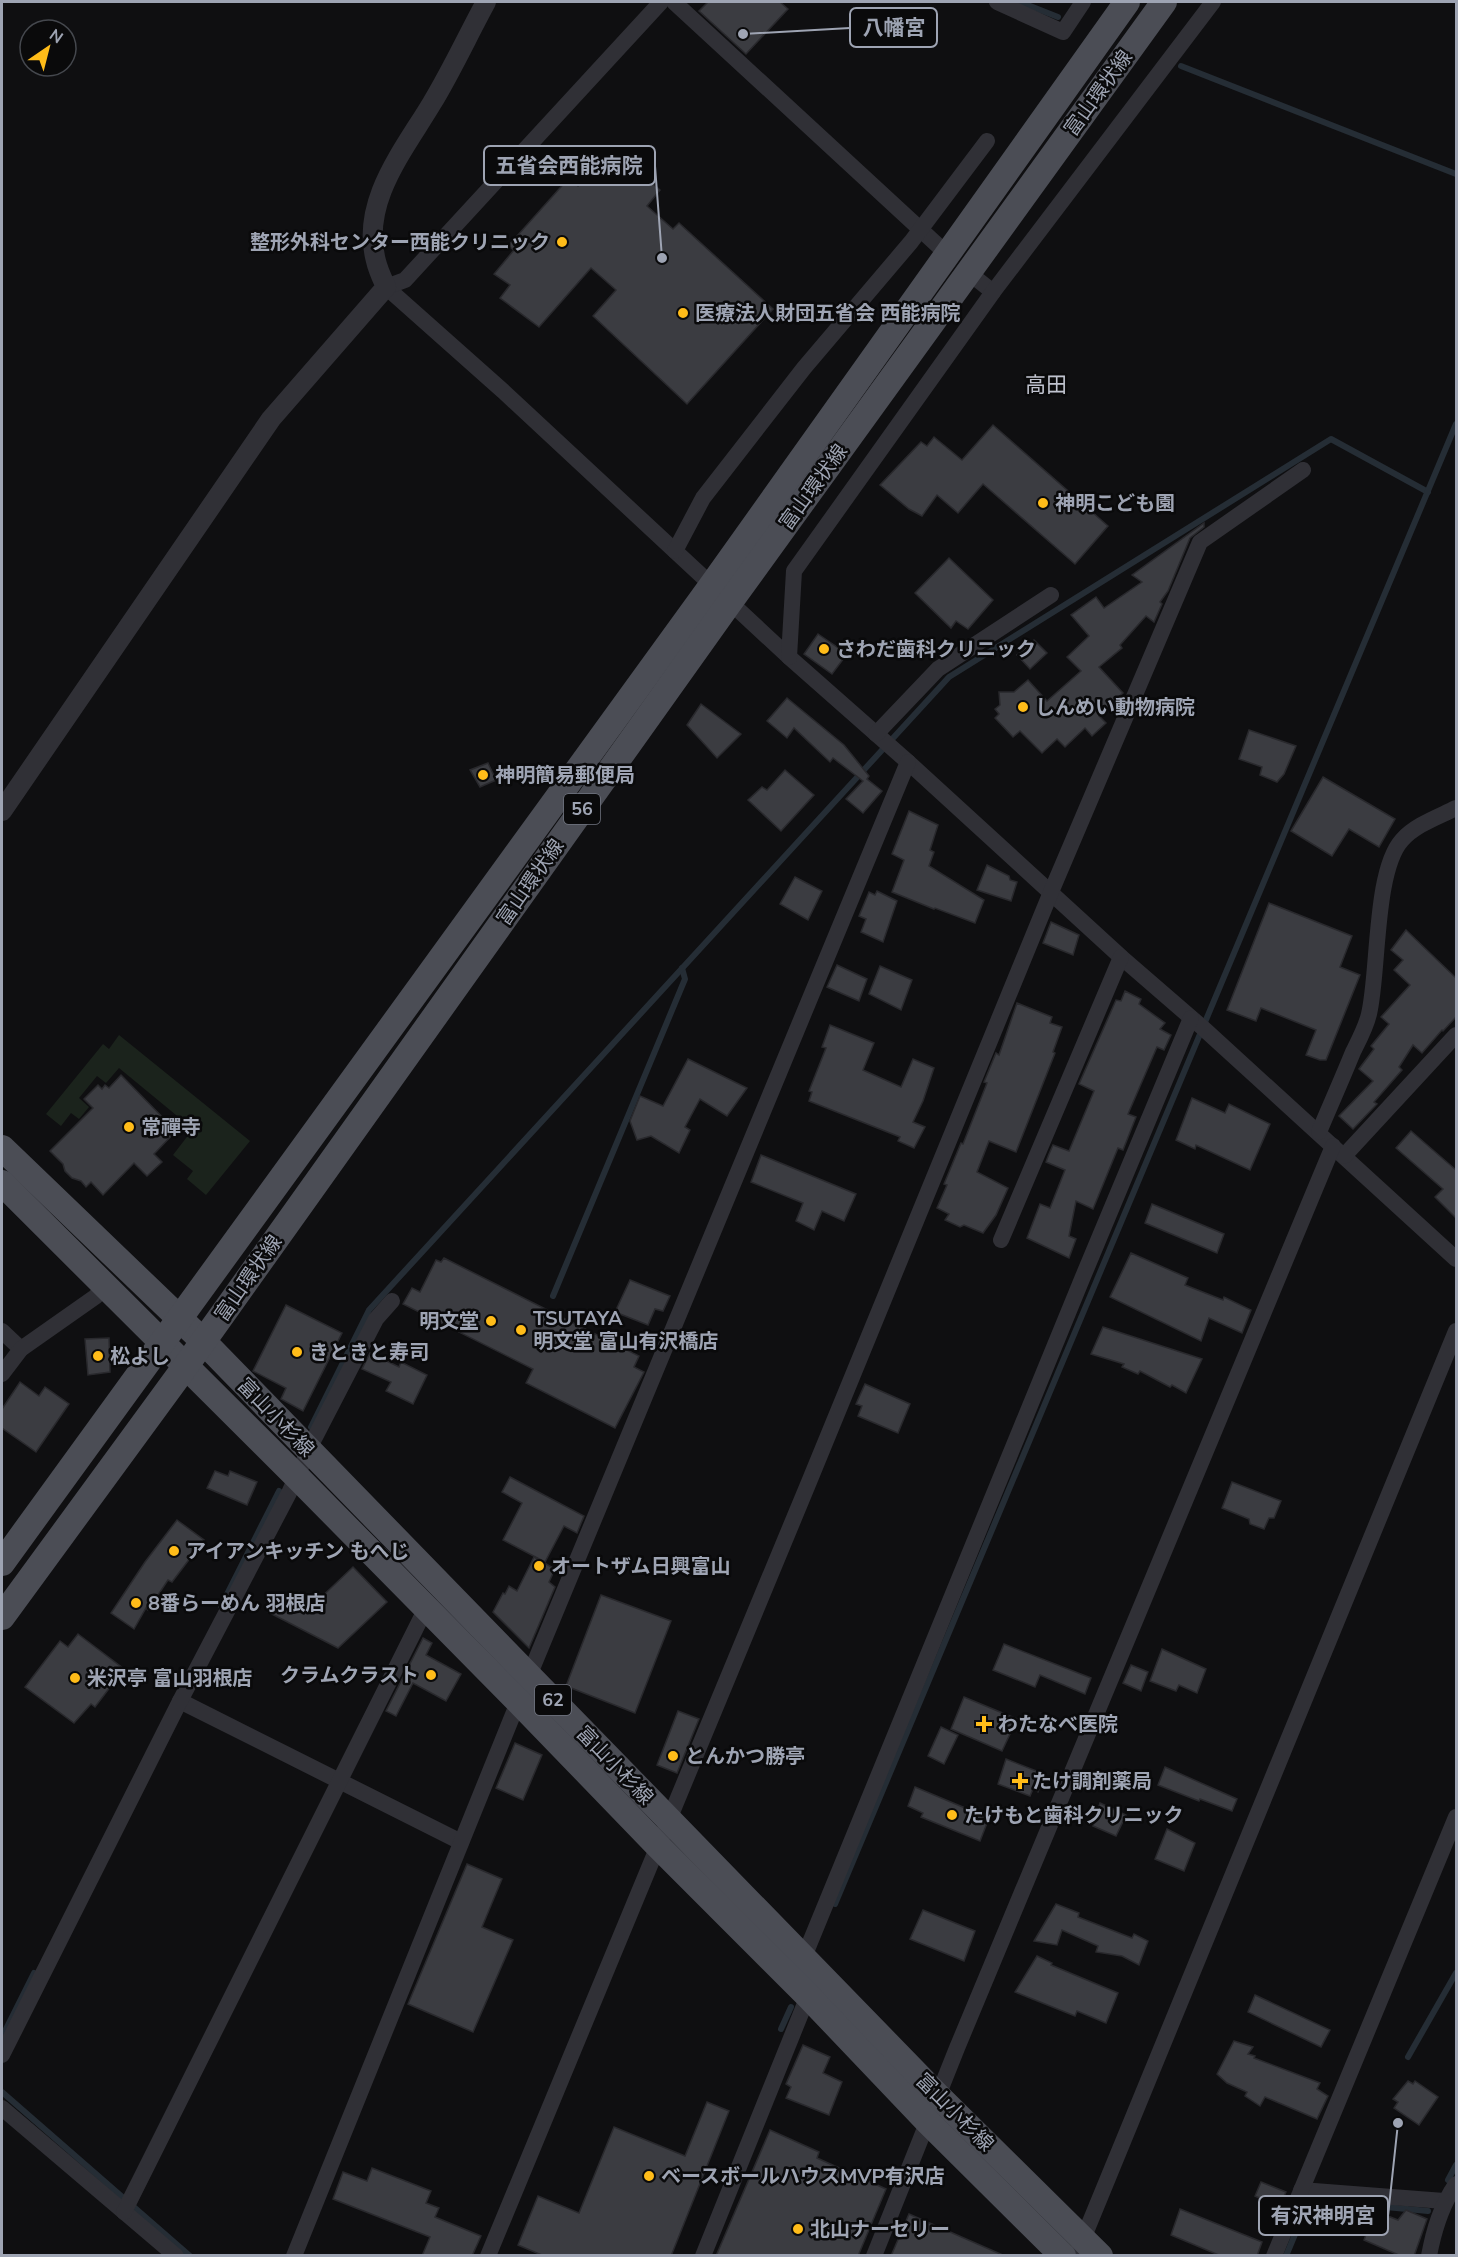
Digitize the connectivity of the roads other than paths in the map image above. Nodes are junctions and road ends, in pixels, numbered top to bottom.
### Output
1 (486, 2) edge
2 (661, 2) edge
3 (674, 2) edge
4 (997, 2) edge
5 (1083, 2) edge
6 (1127, 2) edge
7 (1164, 2) edge
8 (1213, 2) edge
9 (987, 141) dead end
10 (920, 230) junction
11 (947, 254) junction
12 (968, 272) junction
13 (386, 287) junction
14 (993, 292) junction
15 (1303, 470) dead end
16 (675, 551) junction
17 (721, 593) junction
18 (1051, 595) dead end
19 (789, 657) junction
20 (876, 734) junction
21 (909, 762) junction
22 (1456, 808) edge
23 (2, 811) edge
24 (1051, 892) junction
25 (1121, 957) junction
26 (1191, 1018) junction
27 (1456, 1035) edge
28 (1318, 1132) junction
29 (2, 1148) edge
30 (1338, 1151) junction
31 (2, 1183) edge
32 (1001, 1240) dead end
33 (1456, 1259) edge
34 (106, 1287) junction
35 (392, 1301) dead end
36 (180, 1318) junction
37 (2, 1331) edge
38 (1456, 1331) edge
39 (203, 1341) junction
40 (162, 1344) junction
41 (21, 1349) junction
42 (185, 1367) junction
43 (2, 1374) edge
44 (309, 1450) junction
45 (297, 1477) junction
46 (2, 1563) edge
47 (426, 1608) junction
48 (2, 1617) edge
49 (530, 1676) junction
50 (180, 1701) junction
51 (519, 1701) junction
52 (339, 1781) junction
53 (1456, 1817) edge
54 (669, 1820) junction
55 (461, 1842) junction
56 (658, 1846) junction
57 (804, 1957) junction
58 (808, 1996) junction
59 (2, 2055) edge
60 (938, 2096) junction
61 (2, 2108) edge
62 (928, 2122) junction
63 (1456, 2184) edge
64 (1301, 2190) junction
65 (1444, 2201) junction
66 (124, 2212) junction
67 (1087, 2250) edge
68 (176, 2256) edge
69 (294, 2256) edge
70 (488, 2256) edge
71 (703, 2256) edge
72 (874, 2256) edge
73 (1063, 2256) edge
74 (1274, 2256) edge
75 (1429, 2256) edge

1 - 13 street
2 - 13 street
3 - 10 street
4 - 5 street
6 - 11 main road, 富山環状線 / 56
7 - 12 main road, 富山環状線 / 56
8 - 14 street
9 - 10 street
10 - 11 street
10 - 16 street
11 - 17 main road, 富山環状線 / 56
12 - 14 street
12 - 17 main road, 富山環状線 / 56
13 - 16 street
13 - 23 street
14 - 19 street
15 - 24 street
16 - 17 street
17 - 19 street
17 - 36 main road, 富山環状線 / 56
17 - 39 main road, 富山環状線 / 56
18 - 20 street
19 - 20 street
20 - 21 street
21 - 24 street
21 - 49 street
22 - 28 street
24 - 25 street
24 - 54 street
25 - 26 street
25 - 32 street
26 - 28 street
26 - 57 street
27 - 30 street
28 - 30 street
29 - 36 main road, 富山小杉線 / 62
30 - 33 street
30 - 60 street
31 - 34 main road, 富山小杉線 / 62
34 - 40 main road, 富山小杉線 / 62
34 - 41 street
35 - 44 street
36 - 39 main road, 富山小杉線 / 62
36 - 40 main road, 富山環状線 / 56
37 - 41 street
38 - 67 street
39 - 42 main road, 富山環状線 / 56
39 - 44 main road, 富山小杉線 / 62
40 - 42 main road, 富山小杉線 / 62
40 - 46 main road, 富山環状線 / 56
41 - 43 street
42 - 45 main road, 富山小杉線 / 62
42 - 48 main road, 富山環状線 / 56
44 - 45 street
44 - 49 main road, 富山小杉線 / 62
45 - 47 main road, 富山小杉線 / 62
45 - 50 street
47 - 51 main road, 富山小杉線 / 62
47 - 52 street
49 - 51 street
49 - 54 main road, 富山小杉線 / 62
50 - 52 street
50 - 59 street
51 - 55 street
51 - 56 main road, 富山小杉線 / 62
52 - 55 street
52 - 66 street
53 - 64 street
54 - 56 street
54 - 57 main road, 富山小杉線 / 62
55 - 69 street
56 - 58 main road, 富山小杉線 / 62
56 - 70 street
57 - 60 main road, 富山小杉線 / 62
58 - 62 main road, 富山小杉線 / 62
58 - 71 street
60 - 62 street
60 - 67 main road, 富山小杉線 / 62
61 - 66 street
62 - 72 street
62 - 73 main road, 富山小杉線 / 62
63 - 65 street
64 - 65 street
64 - 74 street
65 - 75 street
66 - 68 street

